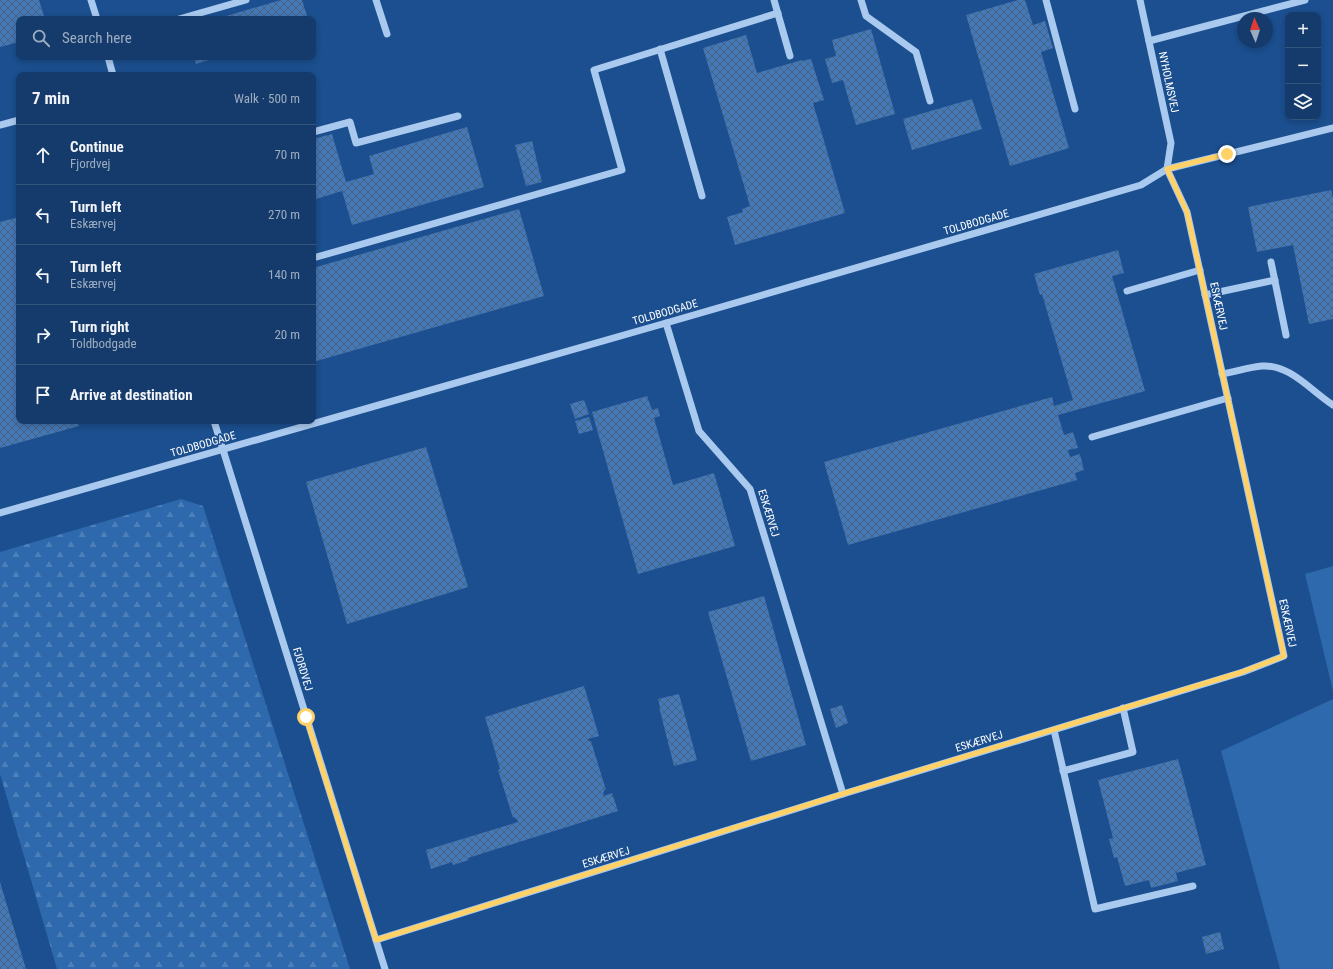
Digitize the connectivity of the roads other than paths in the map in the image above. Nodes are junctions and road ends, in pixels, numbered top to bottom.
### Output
1 (91, 0) edge
2 (246, 0) edge
3 (376, 0) edge
4 (774, 0) edge
5 (861, 0) edge
6 (1046, 0) edge
7 (1140, 0) edge
8 (1305, 0) edge
9 (778, 12) junction
10 (96, 16) edge
11 (190, 16) edge
12 (387, 34) dead end
13 (1149, 41) junction
14 (660, 49) junction
15 (790, 56) dead end
16 (109, 60) edge
17 (112, 72) edge
18 (930, 101) dead end
19 (1075, 109) dead end
20 (458, 116) dead end
21 (16, 121) edge
22 (0, 125) edge
23 (1333, 128) edge
24 (316, 131) edge
25 (1167, 169) junction
26 (702, 196) dead end
27 (316, 257) edge
28 (1271, 262) dead end
29 (1200, 270) junction
30 (1275, 280) junction
31 (1127, 292) dead end
32 (1205, 295) junction
33 (666, 324) junction
34 (1286, 335) dead end
35 (1222, 374) junction
36 (1228, 398) junction
37 (1333, 405) edge
38 (215, 424) edge
39 (314, 424) edge
40 (316, 424) edge
41 (1092, 437) dead end
42 (223, 450) junction
43 (0, 513) edge
44 (1122, 708) junction
45 (1054, 730) junction
46 (1063, 772) junction
47 (842, 794) junction
48 (1193, 886) dead end
49 (376, 940) junction
50 (385, 969) edge

1 - 10 street
2 - 11 street
3 - 12 street
4 - 9 street
5 - 18 street
6 - 19 street
7 - 13 street, NYHOLMSVEJ
8 - 13 street
9 - 14 street
9 - 15 street
13 - 25 street, NYHOLMSVEJ
14 - 26 street
14 - 27 street
16 - 17 street
20 - 24 street
21 - 22 street
23 - 25 street, TOLDBODGADE
25 - 29 street, ESKÆRVEJ
25 - 33 street, TOLDBODGADE
28 - 30 street
29 - 31 street
29 - 32 street, ESKÆRVEJ
30 - 32 street
30 - 34 street
32 - 35 street, ESKÆRVEJ
33 - 40 street, TOLDBODGADE
33 - 47 street, ESKÆRVEJ
35 - 36 street, ESKÆRVEJ
35 - 37 street
36 - 41 street
36 - 44 street, ESKÆRVEJ
38 - 42 street, FJORDVEJ
39 - 42 street, TOLDBODGADE
42 - 43 street, TOLDBODGADE
42 - 49 street, FJORDVEJ
44 - 45 street, ESKÆRVEJ
44 - 46 street
45 - 46 street
45 - 47 street, ESKÆRVEJ
46 - 48 street
47 - 49 street, ESKÆRVEJ
49 - 50 street, FJORDVEJ

